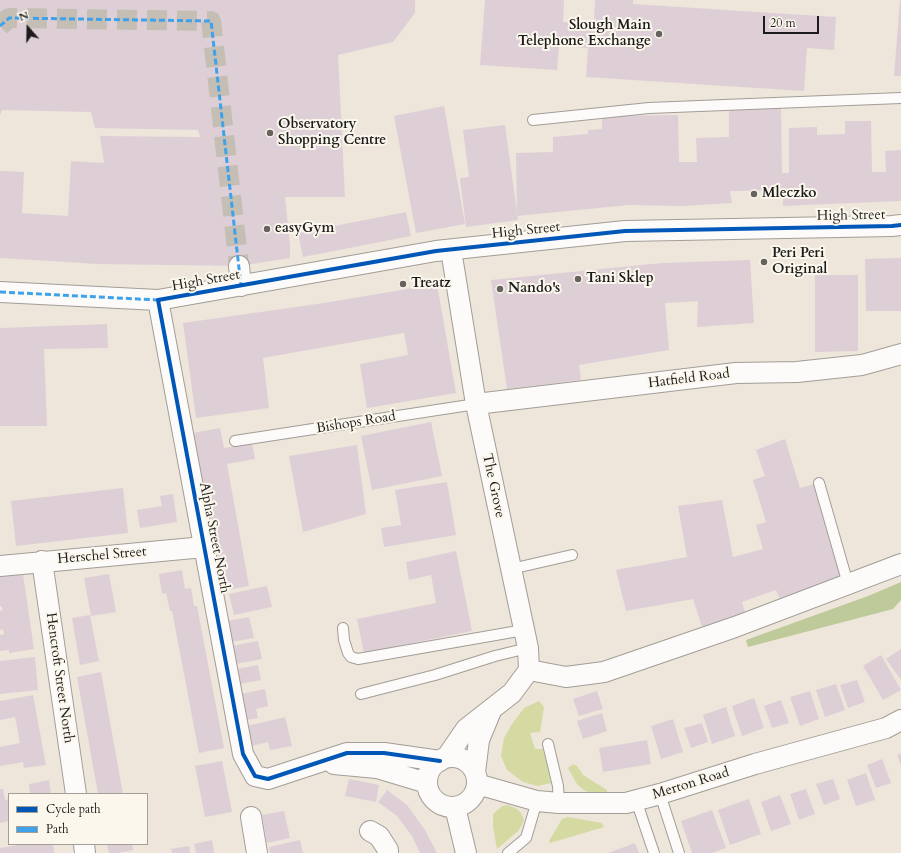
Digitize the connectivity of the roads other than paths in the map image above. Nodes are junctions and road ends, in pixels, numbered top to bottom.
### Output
1 (901, 98) edge
2 (533, 120) dead end
3 (901, 225) edge
4 (451, 250) junction
5 (239, 266) tunnel mouth
6 (241, 286) junction
7 (0, 292) edge
8 (158, 300) junction
9 (901, 354) edge
10 (476, 404) junction
11 (235, 441) dead end
12 (819, 483) dead end
13 (204, 547) junction
14 (572, 555) dead end
15 (42, 561) junction
16 (901, 564) edge
17 (0, 566) edge
18 (511, 569) junction
19 (848, 584) junction
20 (343, 628) dead end
21 (526, 639) junction
22 (529, 670) junction
23 (361, 694) dead end
24 (493, 707) junction
25 (901, 720) edge
26 (548, 744) dead end
27 (443, 759) junction
28 (316, 762) junction
29 (476, 778) junction
30 (427, 783) junction
31 (76, 793) edge
32 (660, 794) junction
33 (636, 800) junction
34 (537, 801) junction
35 (559, 803) junction
36 (455, 807) junction
37 (251, 818) dead end
38 (370, 831) dead end
39 (257, 853) edge
40 (388, 853) edge
41 (466, 853) edge
42 (508, 853) edge
43 (654, 853) edge
44 (679, 853) edge

1 - 2 lane
3 - 4 street, High Street
4 - 6 street, High Street
4 - 10 street, The Grove
5 - 6 street
6 - 8 street, High Street
7 - 8 street, High Street
8 - 13 street, Alpha Street North
9 - 10 street, Hatfield Road
10 - 11 lane, Bishops Road
10 - 18 street, The Grove
12 - 19 lane
13 - 15 street, Herschel Street
13 - 28 street, Alpha Street North
14 - 18 lane
15 - 17 street, Herschel Street
15 - 31 street, Hencroft Street North
16 - 19 street
18 - 21 street, The Grove
19 - 22 street
20 - 21 lane
21 - 22 street, The Grove
21 - 23 lane
22 - 24 street
24 - 27 street
24 - 29 street
25 - 32 street, Merton Road
26 - 35 lane
27 - 28 street
27 - 29 street
27 - 30 street
28 - 30 street
29 - 34 street, Merton Road
29 - 36 street
30 - 36 street
32 - 33 street, Merton Road
32 - 44 lane
33 - 35 street, Merton Road
33 - 43 lane
34 - 35 street, Merton Road
34 - 42 lane
36 - 41 street
37 - 39 street
38 - 40 street

